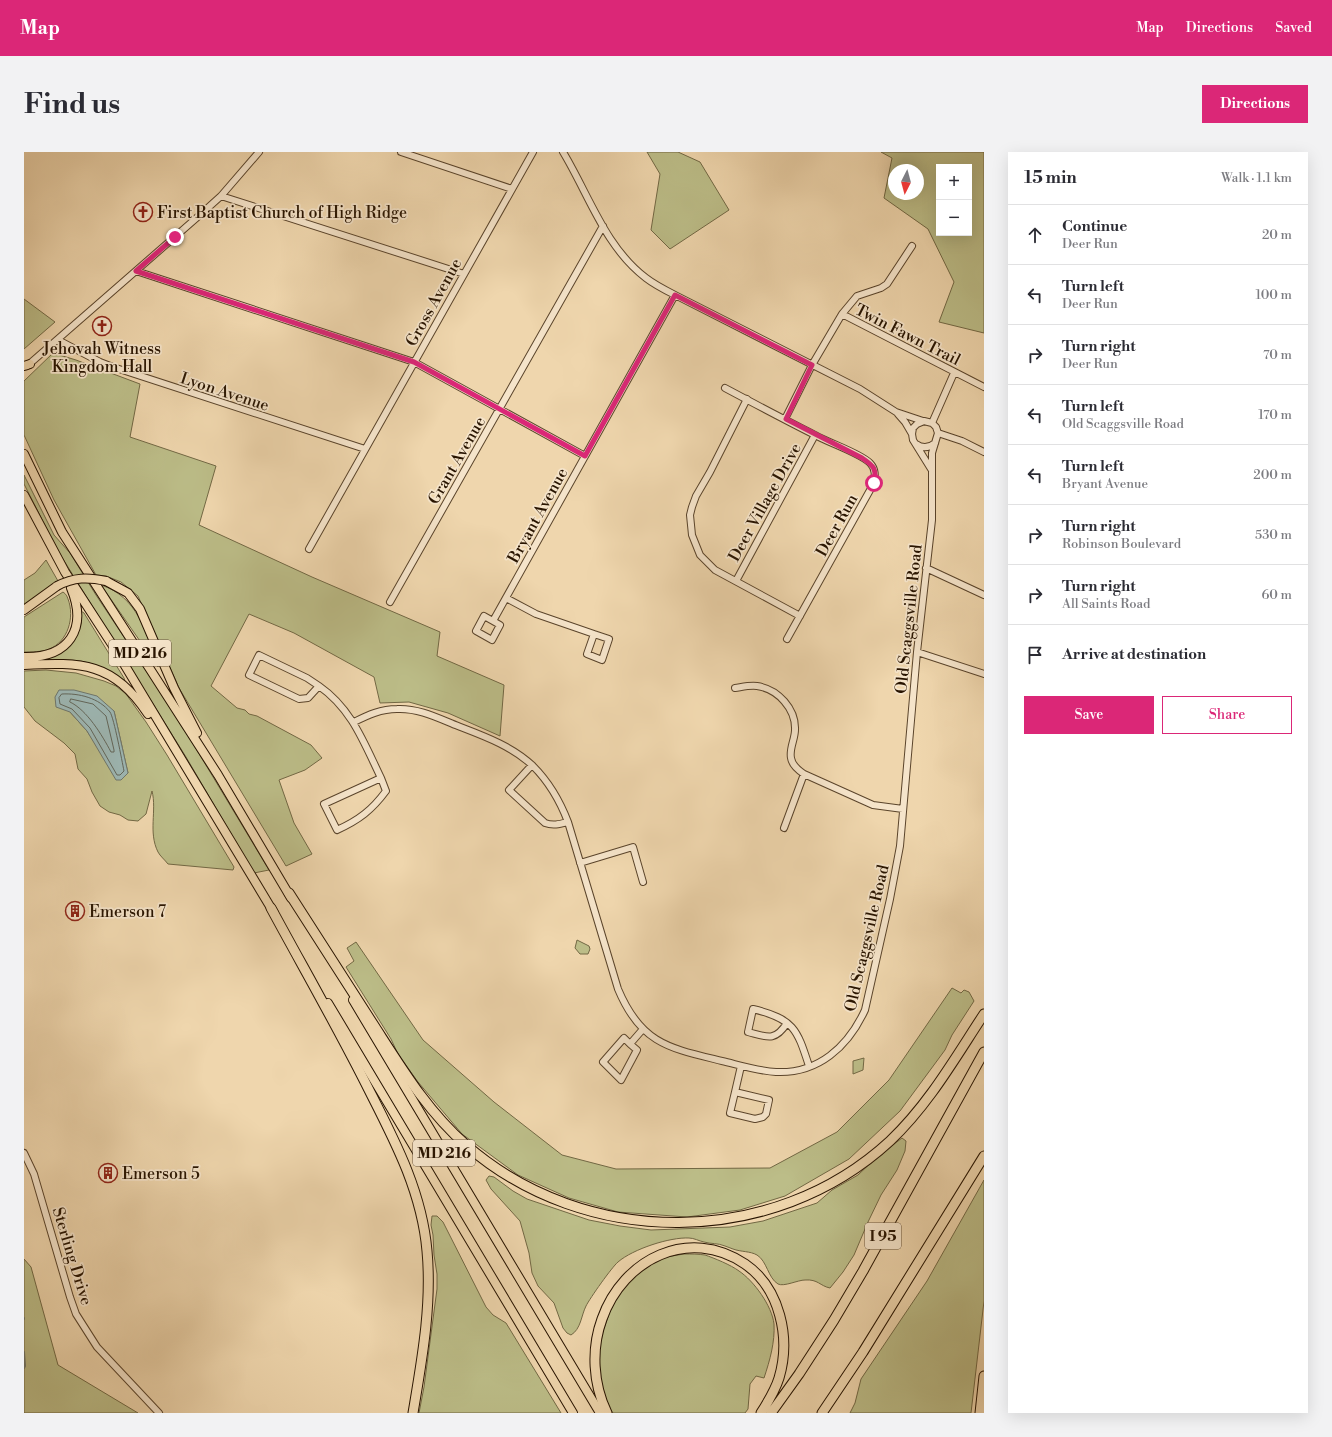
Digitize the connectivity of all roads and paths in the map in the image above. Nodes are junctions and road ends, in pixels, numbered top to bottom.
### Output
1 (259, 152) edge
2 (401, 152) edge
3 (533, 152) edge
4 (563, 152) edge
5 (512, 188) junction
6 (221, 196) junction
7 (603, 226) junction
8 (912, 246) dead end
9 (136, 271) junction
10 (464, 274) junction
11 (675, 295) junction
12 (842, 314) junction
13 (58, 340) junction
14 (414, 362) junction
15 (812, 365) junction
16 (26, 366) edge
17 (954, 372) junction
18 (984, 387) edge
19 (725, 388) dead end
20 (747, 399) junction
21 (499, 409) junction
22 (896, 412) junction
23 (786, 419) junction
24 (923, 422) junction
25 (932, 423) junction
26 (912, 434) junction
27 (938, 434) junction
28 (815, 435) junction
29 (936, 442) junction
30 (916, 444) junction
31 (365, 450) junction
32 (984, 452) edge
33 (24, 454) edge
34 (585, 456) junction
35 (931, 469) junction
36 (24, 495) edge
37 (309, 549) dead end
38 (926, 568) junction
39 (65, 572) junction
40 (736, 581) junction
41 (984, 595) edge
42 (506, 598) junction
43 (390, 602) dead end
44 (24, 610) edge
45 (800, 616) junction
46 (492, 621) dead end
47 (594, 634) dead end
48 (787, 639) dead end
49 (917, 652) junction
50 (24, 657) edge
51 (24, 665) edge
52 (984, 674) edge
53 (319, 686) junction
54 (735, 688) dead end
55 (354, 722) junction
56 (532, 765) junction
57 (804, 774) junction
58 (218, 775) junction
59 (381, 778) junction
60 (200, 788) junction
61 (903, 809) junction
62 (568, 822) junction
63 (784, 828) dead end
64 (580, 862) junction
65 (643, 882) dead end
66 (289, 894) junction
67 (271, 908) junction
68 (984, 1014) edge
69 (788, 1023) junction
70 (643, 1029) junction
71 (630, 1044) junction
72 (984, 1052) edge
73 (741, 1066) junction
74 (810, 1066) junction
75 (735, 1092) junction
76 (24, 1153) edge
77 (984, 1156) edge
78 (984, 1376) edge
79 (159, 1413) edge
80 (413, 1413) edge
81 (573, 1413) edge
82 (600, 1413) edge
83 (607, 1413) edge
84 (761, 1413) edge
85 (771, 1413) edge
86 (822, 1413) edge
87 (980, 1413) edge

1 - 6 street
2 - 5 street
3 - 5 street, Gross Avenue
4 - 7 street
5 - 10 street, Gross Avenue
6 - 9 street
6 - 10 street
7 - 11 street
7 - 21 street, Grant Avenue
8 - 12 street
9 - 13 street
9 - 14 street
10 - 14 street, Gross Avenue
11 - 15 street
11 - 34 street, Bryant Avenue
12 - 15 street
12 - 17 street, Twin Fawn Trail
13 - 16 street
13 - 31 street, Lyon Avenue
14 - 21 street
14 - 31 street, Gross Avenue
15 - 22 street
15 - 23 street
17 - 18 street, Twin Fawn Trail
17 - 25 street
19 - 20 street, Deer Run
20 - 23 street, Deer Run
20 - 40 street
21 - 34 street
21 - 43 street, Grant Avenue
22 - 24 street
22 - 26 street
23 - 28 street, Deer Run
24 - 25 street
24 - 26 street
25 - 27 street
26 - 30 street
27 - 29 street
27 - 32 street
28 - 40 street, Deer Village Drive
28 - 45 street, Deer Run
29 - 30 street
29 - 35 street, Old Scaggsville Road
30 - 35 street, Old Scaggsville Road
31 - 37 street, Gross Avenue
33 - 58 main road, MD 216
34 - 42 street, Bryant Avenue
35 - 38 street, Old Scaggsville Road
36 - 39 main road, MD 216
38 - 41 street
38 - 49 street, Old Scaggsville Road
39 - 50 main road
39 - 60 main road, MD 216
40 - 45 street
42 - 46 street, Bryant Avenue
42 - 47 street
44 - 58 main road, bridge
45 - 48 street, Deer Run
49 - 52 street
49 - 61 street, Old Scaggsville Road
51 - 60 main road
53 - 53 street
53 - 55 street
54 - 57 street
55 - 56 street, Old Scaggsville Road
55 - 59 street
56 - 62 street, Old Scaggsville Road
56 - 62 street
57 - 61 street
57 - 63 street
58 - 66 main road, MD 216
59 - 59 street
60 - 67 main road, MD 216
61 - 74 street, Old Scaggsville Road
62 - 64 street, Old Scaggsville Road
64 - 65 street
64 - 70 street, Old Scaggsville Road
66 - 68 highway
66 - 82 main road, MD 216
67 - 80 highway
67 - 81 main road, MD 216
69 - 69 street
69 - 74 street
70 - 71 street
70 - 73 street, Old Scaggsville Road
71 - 71 street
72 - 85 highway, I 95
73 - 74 street, Old Scaggsville Road
73 - 75 street
75 - 75 street
76 - 79 street, Sterling Drive
77 - 86 highway, I 95
78 - 87 highway
83 - 84 highway

